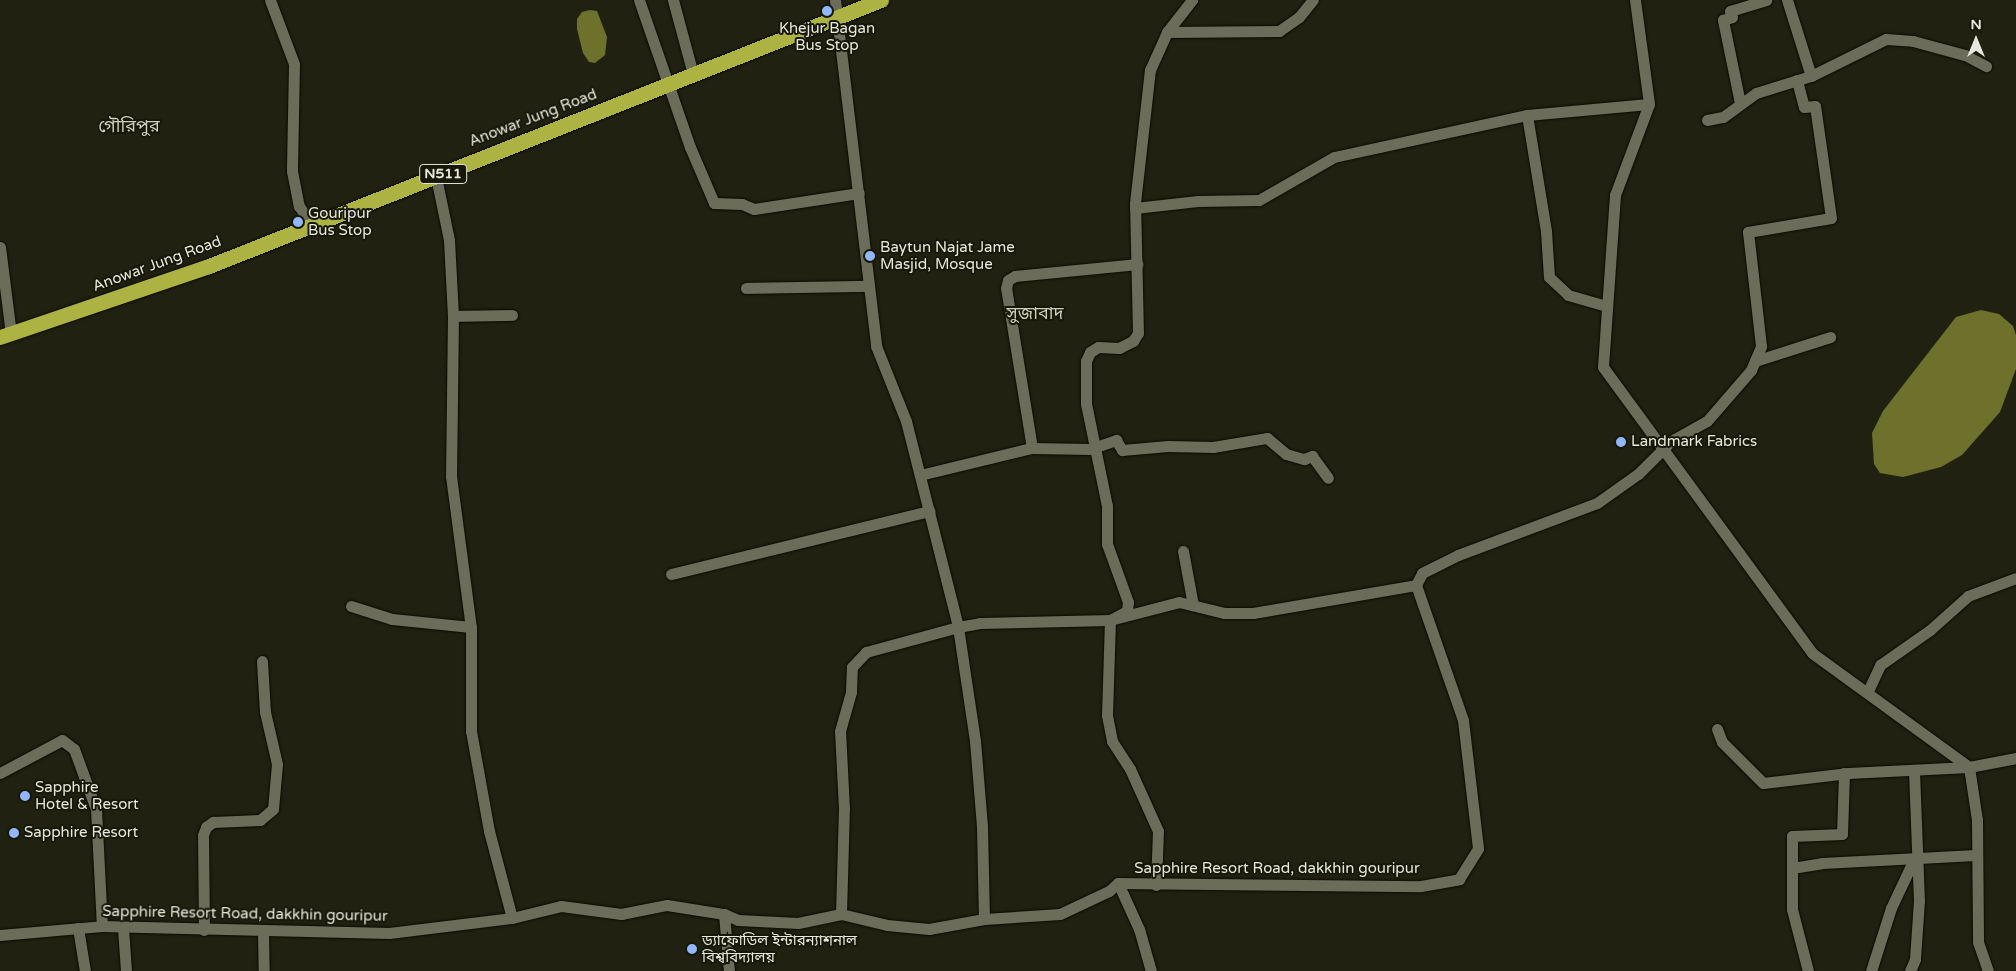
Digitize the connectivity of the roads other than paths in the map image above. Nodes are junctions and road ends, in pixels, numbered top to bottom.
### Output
1 (270, 0) edge
2 (639, 0) edge
3 (673, 0) edge
4 (835, 0) edge
5 (882, 0) edge
6 (1192, 0) edge
7 (1313, 0) edge
8 (1635, 0) edge
9 (1766, 0) edge
10 (1787, 0) edge
11 (836, 17) junction
12 (1167, 32) junction
13 (1986, 66) dead end
14 (693, 74) junction
15 (1811, 76) junction
16 (1797, 80) junction
17 (670, 84) junction
18 (1740, 103) junction
19 (1649, 104) junction
20 (1527, 115) junction
21 (1707, 120) dead end
22 (436, 177) junction
23 (859, 193) junction
24 (1135, 208) junction
25 (312, 224) junction
26 (0, 247) edge
27 (1137, 264) junction
28 (866, 286) junction
29 (746, 288) dead end
30 (1606, 306) junction
31 (512, 315) dead end
32 (453, 316) junction
33 (6, 336) edge
34 (1830, 337) dead end
35 (1755, 360) junction
36 (1096, 444) junction
37 (1032, 448) junction
38 (1662, 449) junction
39 (920, 475) junction
40 (1328, 478) dead end
41 (930, 511) junction
42 (1182, 551) dead end
43 (671, 574) dead end
44 (2016, 578) edge
45 (1416, 585) junction
46 (1193, 605) junction
47 (350, 606) dead end
48 (1110, 620) junction
49 (472, 627) junction
50 (958, 627) junction
51 (262, 661) dead end
52 (1868, 691) junction
53 (1716, 729) dead end
54 (2016, 758) edge
55 (1969, 767) junction
56 (1914, 770) junction
57 (0, 773) edge
58 (1844, 774) junction
59 (1976, 855) junction
60 (1915, 857) junction
61 (1792, 868) junction
62 (1118, 883) junction
63 (1156, 885) junction
64 (724, 914) junction
65 (841, 914) junction
66 (512, 918) junction
67 (984, 919) junction
68 (102, 926) junction
69 (78, 928) junction
70 (123, 928) junction
71 (204, 930) junction
72 (263, 932) junction
73 (0, 935) edge
74 (85, 971) edge
75 (126, 971) edge
76 (264, 971) edge
77 (729, 971) edge
78 (1151, 971) edge
79 (1808, 971) edge
80 (1871, 971) edge
81 (1910, 971) edge
82 (1988, 971) edge

1 - 25 street
2 - 17 street
3 - 14 street
4 - 11 street
5 - 11 highway, Anowar Jung Road / N511
6 - 12 street
7 - 12 street
8 - 19 street
9 - 18 street
10 - 15 street
11 - 14 highway, Anowar Jung Road / N511
11 - 23 street
12 - 24 street
13 - 15 street
14 - 17 highway, Anowar Jung Road / N511
15 - 16 street
16 - 18 street
16 - 35 street
17 - 22 highway, Anowar Jung Road / N511
17 - 23 street
18 - 21 street
19 - 20 street
19 - 30 street
20 - 24 street
20 - 30 street
22 - 25 highway, Anowar Jung Road / N511
22 - 32 street
23 - 28 street
24 - 27 street
25 - 33 highway, Anowar Jung Road / N511
26 - 33 street
27 - 36 street
27 - 37 street
28 - 29 street
28 - 39 street
30 - 38 street
31 - 32 street
32 - 49 street
34 - 35 street
35 - 38 street
36 - 37 street
36 - 40 street
36 - 48 street
37 - 39 street
38 - 45 street
38 - 52 street
39 - 41 street
41 - 43 street
41 - 50 street
42 - 46 street
44 - 52 street
45 - 46 street
45 - 63 street, Sapphire Resort Road, dakkhin gouripur
46 - 48 street
47 - 49 street
48 - 50 street
48 - 63 street
49 - 66 street
50 - 65 street
50 - 67 street
51 - 71 street
52 - 55 street
53 - 58 street
54 - 55 street
55 - 56 street
55 - 59 street
56 - 58 street
56 - 60 street
57 - 68 street
58 - 61 street
59 - 60 street
59 - 82 street
60 - 61 street
60 - 80 street
60 - 81 street
61 - 79 street
62 - 63 street, Sapphire Resort Road, dakkhin gouripur
62 - 67 street, Sapphire Resort Road, dakkhin gouripur
62 - 78 street
64 - 65 street, Sapphire Resort Road, dakkhin gouripur
64 - 66 street, Sapphire Resort Road, dakkhin gouripur
64 - 77 street
65 - 67 street, Sapphire Resort Road, dakkhin gouripur
66 - 72 street, Sapphire Resort Road, dakkhin gouripur
68 - 69 street, Sapphire Resort Road, dakkhin gouripur
68 - 70 street, Sapphire Resort Road, dakkhin gouripur
69 - 73 street, Sapphire Resort Road, dakkhin gouripur
69 - 74 street
70 - 71 street, Sapphire Resort Road, dakkhin gouripur
70 - 75 street
71 - 72 street, Sapphire Resort Road, dakkhin gouripur
72 - 76 street

